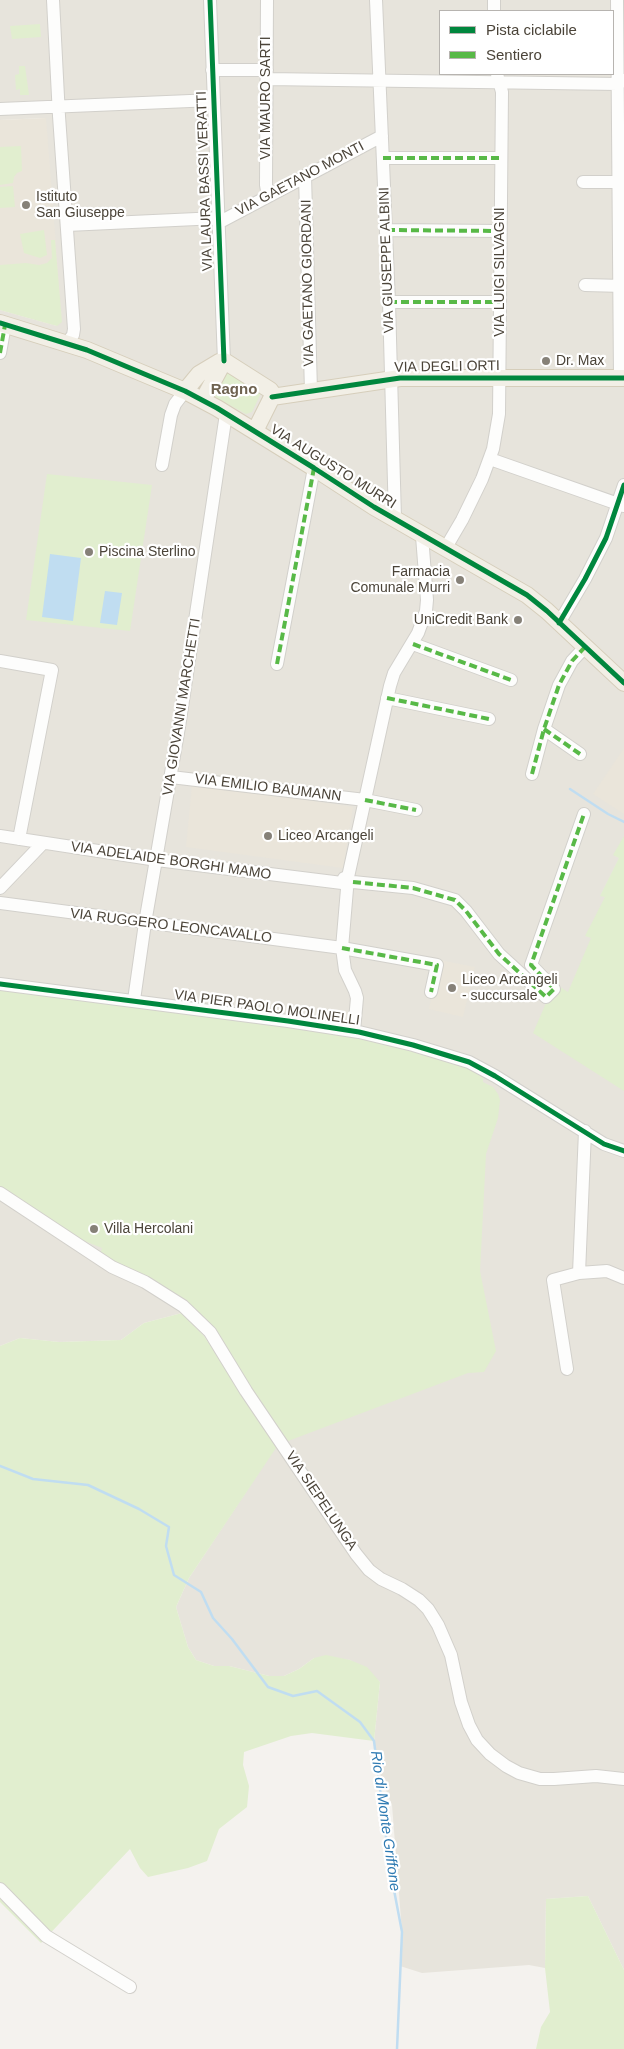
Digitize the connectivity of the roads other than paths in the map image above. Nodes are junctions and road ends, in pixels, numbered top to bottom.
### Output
1 (53, 0) edge
2 (210, 0) edge
3 (267, 0) edge
4 (376, 0) edge
5 (617, 0) edge
6 (212, 70) junction
7 (267, 75) junction
8 (498, 78) edge
9 (380, 80) junction
10 (621, 82) edge
11 (214, 100) junction
12 (58, 106) junction
13 (0, 108) edge
14 (382, 136) junction
15 (383, 158) junction
16 (501, 158) junction
17 (305, 176) junction
18 (583, 182) dead end
19 (622, 182) edge
20 (268, 196) junction
21 (218, 220) junction
22 (67, 225) junction
23 (387, 230) junction
24 (500, 231) junction
25 (585, 285) dead end
26 (622, 286) edge
27 (390, 302) junction
28 (500, 302) junction
29 (3, 324) edge
30 (67, 343) junction
31 (0, 353) edge
32 (224, 361) junction
33 (500, 377) junction
34 (622, 378) edge
35 (391, 379) junction
36 (185, 391) junction
37 (311, 391) junction
38 (272, 397) junction
39 (203, 400) junction
40 (226, 414) junction
41 (256, 431) junction
42 (490, 459) junction
43 (162, 465) dead end
44 (314, 468) junction
45 (624, 485) edge
46 (621, 505) edge
47 (395, 520) junction
48 (422, 536) junction
49 (445, 549) junction
50 (559, 623) junction
51 (413, 644) junction
52 (585, 647) junction
53 (0, 661) edge
54 (277, 664) dead end
55 (511, 680) dead end
56 (624, 684) edge
57 (387, 698) junction
58 (489, 719) dead end
59 (544, 729) junction
60 (580, 754) dead end
61 (532, 774) dead end
62 (171, 777) junction
63 (365, 800) junction
64 (416, 810) dead end
65 (584, 814) dead end
66 (0, 836) edge
67 (19, 839) junction
68 (43, 843) junction
69 (157, 860) junction
70 (348, 883) junction
71 (0, 888) edge
72 (0, 903) edge
73 (145, 923) junction
74 (342, 948) junction
75 (0, 984) edge
76 (431, 992) dead end
77 (134, 1000) junction
78 (354, 1031) junction
79 (584, 1132) junction
80 (624, 1151) edge
81 (0, 1193) edge
82 (579, 1273) junction
83 (624, 1278) edge
84 (567, 1368) dead end
85 (624, 1779) edge
86 (0, 1889) edge
87 (130, 1987) dead end

1 - 12 street
2 - 6 street, VIA LAURA BASSI VERATTI
3 - 7 street, VIA MAURO SARTI
4 - 9 street, VIA GIUSEPPE ALBINI
5 - 10 street
6 - 7 street
6 - 11 street, VIA LAURA BASSI VERATTI
7 - 9 street
7 - 20 street, VIA MAURO SARTI
8 - 9 street
8 - 10 street
8 - 16 street, VIA LUIGI SILVAGNI
9 - 14 street, VIA GIUSEPPE ALBINI
10 - 19 street
11 - 12 street
11 - 21 street, VIA LAURA BASSI VERATTI
12 - 13 street
12 - 22 street
14 - 15 street, VIA GIUSEPPE ALBINI
14 - 17 street, VIA GAETANO MONTI
15 - 16 street
15 - 23 street, VIA GIUSEPPE ALBINI
16 - 24 street, VIA LUIGI SILVAGNI
17 - 20 street, VIA GAETANO MONTI
17 - 37 street, VIA GAETANO GIORDANI
18 - 19 street
19 - 26 street
20 - 21 street, VIA GAETANO MONTI
21 - 22 street
21 - 32 street, VIA LAURA BASSI VERATTI
22 - 30 street
23 - 24 street
23 - 27 street, VIA GIUSEPPE ALBINI
24 - 28 street, VIA LUIGI SILVAGNI
25 - 26 street
26 - 34 street
27 - 28 street
27 - 35 street, VIA GIUSEPPE ALBINI
28 - 33 street, VIA LUIGI SILVAGNI
29 - 30 main road, VIA AUGUSTO MURRI
29 - 31 street
30 - 36 main road, VIA AUGUSTO MURRI
32 - 36 main road
32 - 38 main road
32 - 39 main road
33 - 34 main road, VIA DEGLI ORTI
33 - 35 main road, VIA DEGLI ORTI
33 - 42 street, VIA LUIGI SILVAGNI
35 - 37 main road, VIA DEGLI ORTI
35 - 47 street, VIA GIUSEPPE ALBINI
36 - 39 main road, VIA AUGUSTO MURRI
36 - 43 street
37 - 38 main road, VIA DEGLI ORTI
38 - 41 main road, VIA AUGUSTO MURRI
39 - 40 main road, VIA AUGUSTO MURRI
40 - 41 main road, VIA AUGUSTO MURRI
40 - 62 street, VIA GIOVANNI MARCHETTI
41 - 44 main road, VIA AUGUSTO MURRI
42 - 46 street
42 - 49 street, VIA LUIGI SILVAGNI
44 - 47 main road, VIA AUGUSTO MURRI
44 - 54 street
45 - 46 street
46 - 50 street
47 - 48 main road, VIA AUGUSTO MURRI
48 - 49 main road, VIA AUGUSTO MURRI
48 - 51 street
49 - 50 main road, VIA AUGUSTO MURRI
50 - 52 main road, VIA AUGUSTO MURRI
51 - 55 street
51 - 57 street
52 - 56 main road, VIA AUGUSTO MURRI
52 - 59 street
53 - 67 street
57 - 58 street
57 - 63 street
59 - 60 street
59 - 61 street
62 - 63 street, VIA EMILIO BAUMANN
62 - 69 street, VIA GIOVANNI MARCHETTI
63 - 64 street, VIA EMILIO BAUMANN
63 - 70 street
65 - 70 street, VIA ADELAIDE BORGHI MAMO
66 - 67 street, VIA ADELAIDE BORGHI MAMO
67 - 68 street, VIA ADELAIDE BORGHI MAMO
68 - 69 street, VIA ADELAIDE BORGHI MAMO
68 - 71 street
69 - 70 street, VIA ADELAIDE BORGHI MAMO
69 - 73 street, VIA GIOVANNI MARCHETTI
70 - 74 street
72 - 73 street, VIA RUGGERO LEONCAVALLO
73 - 74 street, VIA RUGGERO LEONCAVALLO
73 - 77 street, VIA GIOVANNI MARCHETTI
74 - 76 street, VIA RUGGERO LEONCAVALLO
74 - 78 street
75 - 77 street, VIA PIER PAOLO MOLINELLI
77 - 78 street, VIA PIER PAOLO MOLINELLI
78 - 79 street, VIA PIER PAOLO MOLINELLI
79 - 80 street, VIA PIER PAOLO MOLINELLI
79 - 82 street
81 - 85 street, VIA SIEPELUNGA
82 - 83 street
82 - 84 street
86 - 87 street

